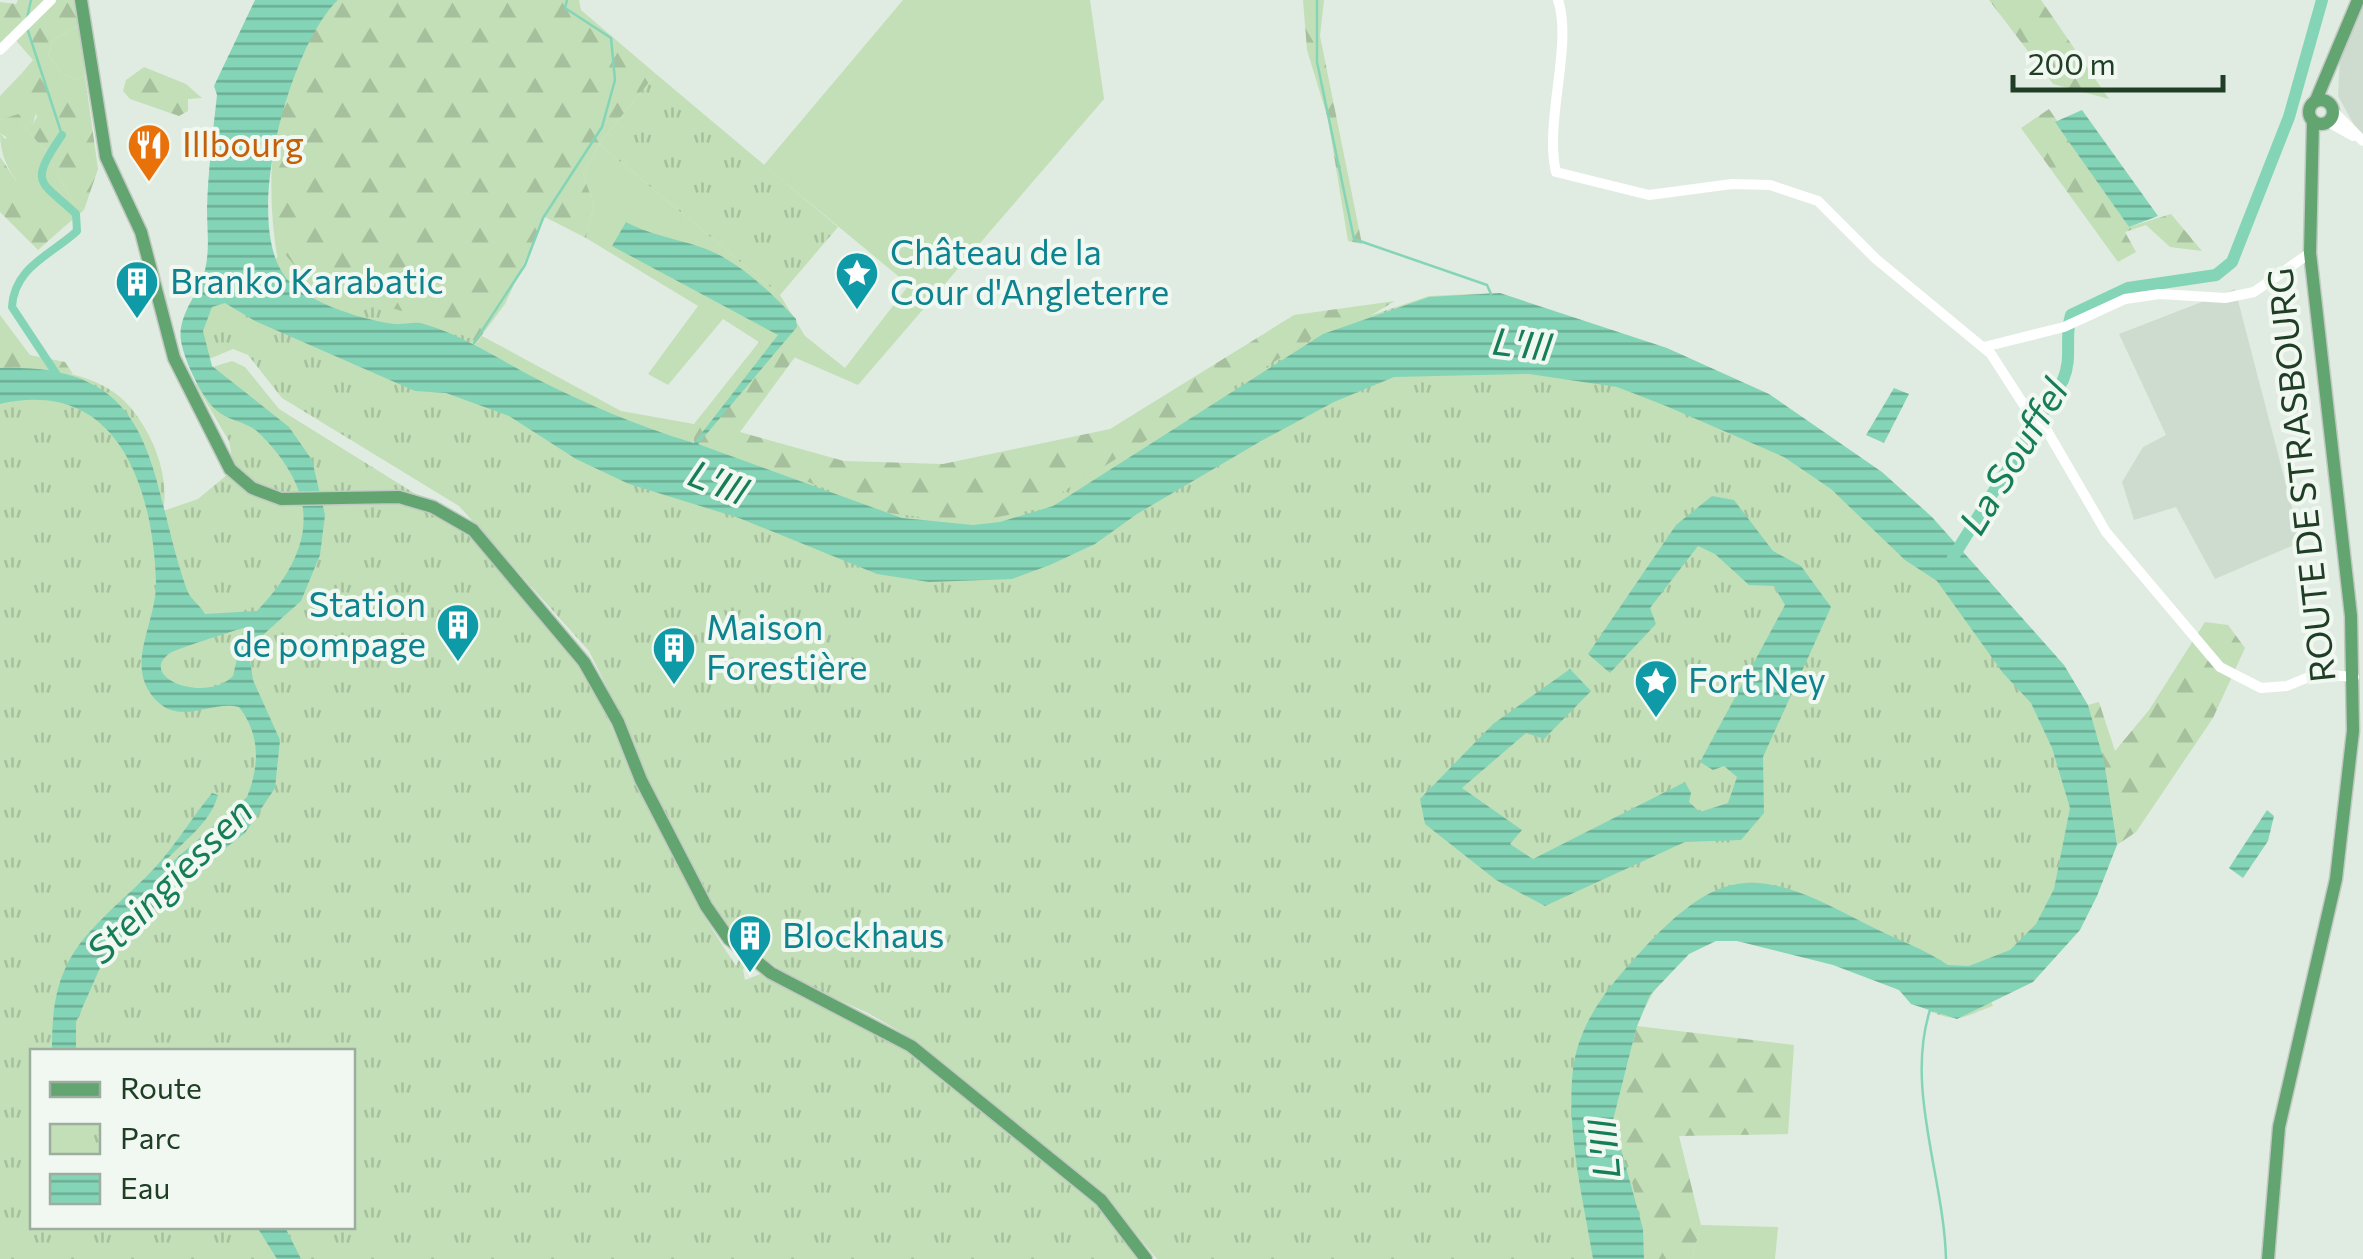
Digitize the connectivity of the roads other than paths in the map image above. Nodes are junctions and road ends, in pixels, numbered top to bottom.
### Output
1 (51, 0) edge
2 (81, 0) edge
3 (1558, 0) edge
4 (2358, 0) edge
5 (0, 50) edge
6 (2324, 113) junction
7 (2363, 141) edge
8 (2310, 253) junction
9 (1984, 347) junction
10 (2354, 677) junction
11 (1146, 1259) edge
12 (2268, 1259) edge

1 - 5 street
2 - 11 main road
3 - 9 street
4 - 6 main road
6 - 7 street
6 - 8 main road, ROUTE DE STRASBOURG
8 - 9 street
8 - 10 main road, ROUTE DE STRASBOURG
9 - 10 street
10 - 12 main road, ROUTE DE STRASBOURG

